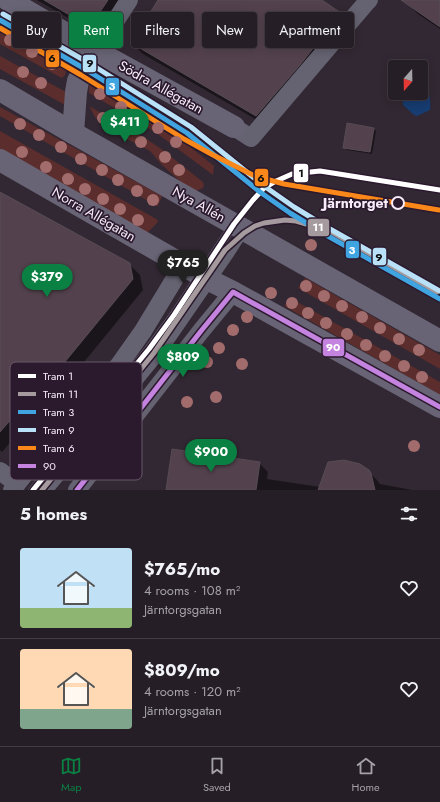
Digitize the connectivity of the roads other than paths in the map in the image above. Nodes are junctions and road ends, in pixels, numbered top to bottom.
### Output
1 (8, 0) edge
2 (129, 0) edge
3 (366, 1) edge
4 (96, 51) junction
5 (0, 90) edge
6 (73, 133) junction
7 (243, 133) joint
8 (0, 160) edge
9 (240, 227) junction
10 (198, 273) junction
11 (233, 292) junction
12 (440, 340) edge
13 (121, 362) edge
14 (142, 377) edge
15 (142, 407) edge
16 (440, 408) edge
17 (0, 471) edge
18 (10, 479) edge
19 (11, 480) edge
20 (57, 480) edge
21 (85, 480) edge
22 (21, 488) edge
23 (49, 490) edge
24 (77, 490) edge

1 - 4 main road, Södra Allégatan
2 - 4 street
3 - 7 street
4 - 6 main road
4 - 7 main road, Södra Allégatan
5 - 6 main road, Nya Allén
6 - 9 main road, Nya Allén
8 - 10 main road, Norra Allégatan
9 - 10 lane
9 - 10 lane
9 - 12 main road, Nya Allén
10 - 11 main road, Norra Allégatan
10 - 13 street
10 - 14 lane
11 - 15 street
11 - 16 main road, Norra Allégatan
17 - 18 street
19 - 22 street
20 - 23 lane
21 - 24 street

